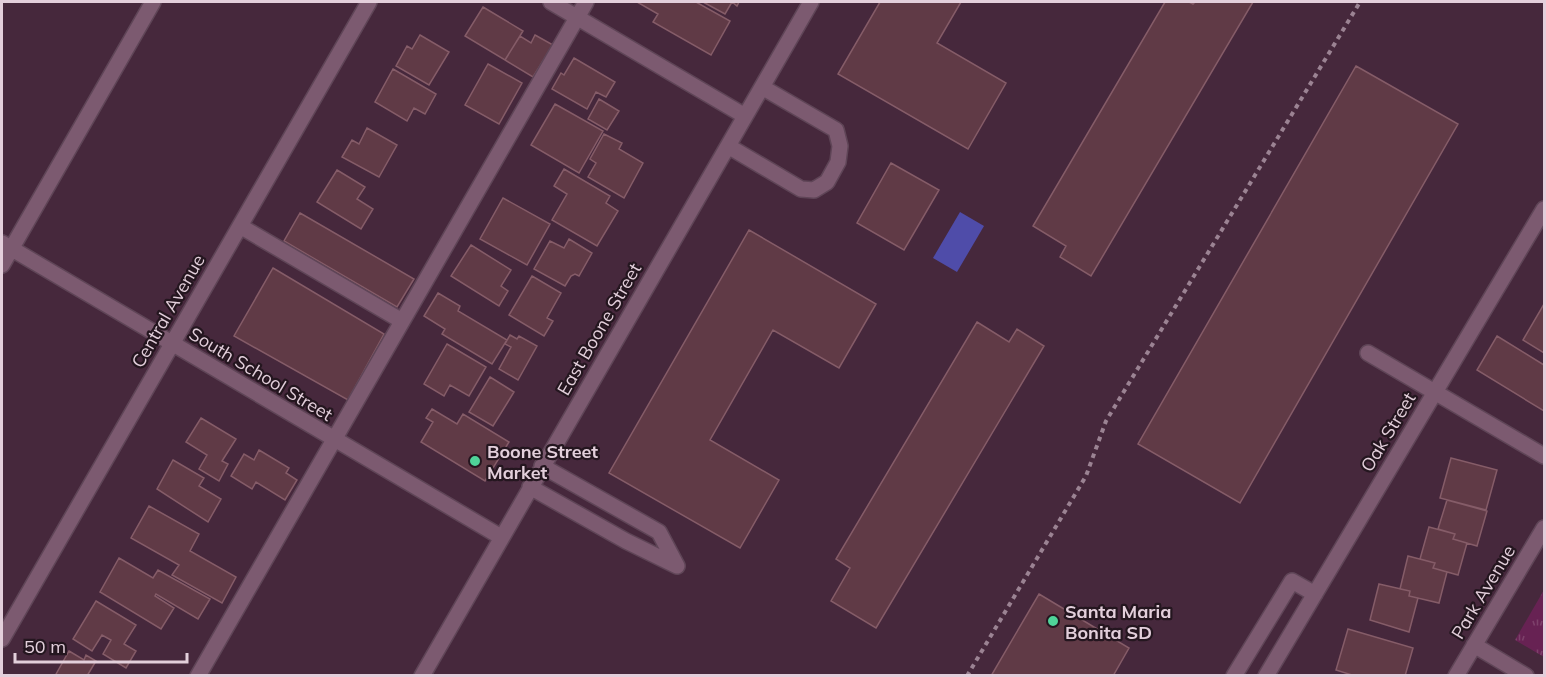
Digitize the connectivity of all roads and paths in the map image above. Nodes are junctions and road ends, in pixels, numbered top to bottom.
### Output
1 (153, 2) edge
2 (369, 2) edge
3 (551, 2) edge
4 (586, 2) edge
5 (811, 2) edge
6 (1360, 2) edge
7 (577, 17) junction
8 (762, 87) junction
9 (745, 116) junction
10 (728, 146) junction
11 (1545, 209) edge
12 (240, 226) junction
13 (6, 246) edge
14 (2, 265) edge
15 (402, 321) junction
16 (172, 344) junction
17 (1368, 353) dead end
18 (1435, 392) junction
19 (334, 440) junction
20 (1545, 456) edge
21 (542, 466) junction
22 (530, 487) junction
23 (627, 514) junction
24 (1545, 528) edge
25 (616, 535) junction
26 (501, 537) junction
27 (1315, 594) junction
28 (2, 639) edge
29 (1474, 645) junction
30 (198, 675) edge
31 (422, 675) edge
32 (967, 675) edge
33 (1234, 675) edge
34 (1266, 675) edge
35 (1456, 675) edge
36 (1526, 675) edge

1 - 13 street
2 - 12 street, Central Avenue
3 - 7 street
4 - 7 street
5 - 8 street, East Boone Street
6 - 32 path
7 - 9 street
7 - 15 street
8 - 9 street, East Boone Street
8 - 10 street
9 - 10 street, East Boone Street
10 - 21 street, East Boone Street
11 - 18 street, Oak Street
12 - 15 street
12 - 16 street, Central Avenue
13 - 14 street
13 - 16 street, South School Street
15 - 19 street
16 - 19 street, South School Street
16 - 28 street, Central Avenue
17 - 18 street
18 - 20 street
18 - 27 street, Oak Street
19 - 26 street, South School Street
19 - 30 street
21 - 22 street, East Boone Street
21 - 23 street
22 - 25 street
22 - 26 street, East Boone Street
23 - 25 street
23 - 25 street
24 - 29 street, Park Avenue
26 - 31 street, East Boone Street
27 - 33 street
27 - 34 street, Oak Street
29 - 35 street, Park Avenue
29 - 36 street

